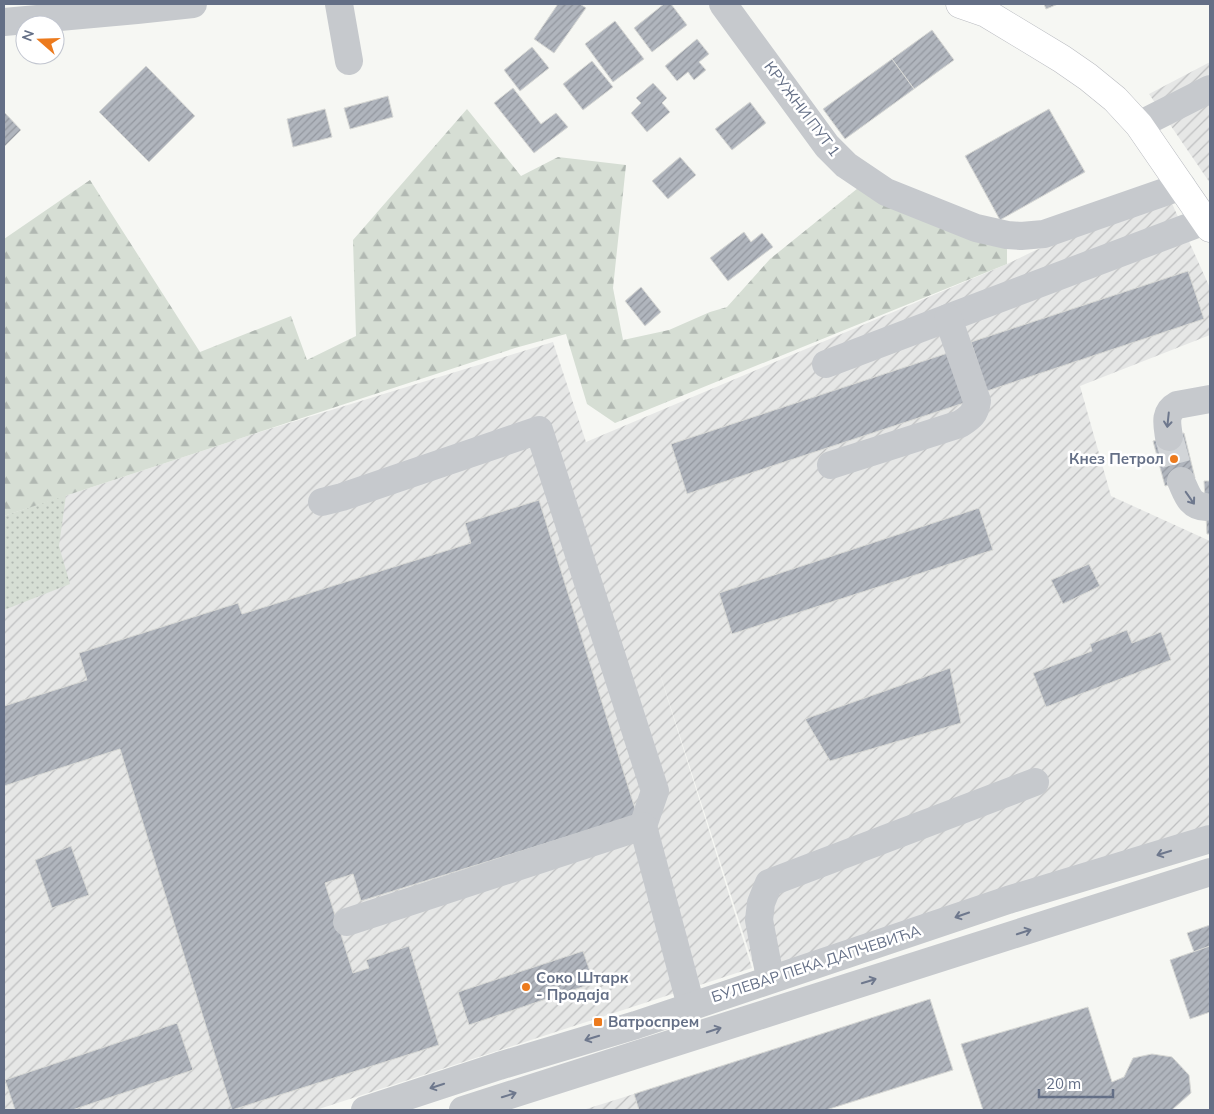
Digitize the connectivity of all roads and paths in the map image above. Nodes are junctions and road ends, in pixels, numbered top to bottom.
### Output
1 (193, 4) edge
2 (340, 4) edge
3 (724, 4) edge
4 (960, 4) edge
5 (139, 7) edge
6 (4, 22) edge
7 (348, 61) dead end
8 (1210, 89) edge
9 (1139, 125) junction
10 (1182, 186) junction
11 (1209, 223) edge
12 (948, 318) junction
13 (826, 364) dead end
14 (1210, 400) edge
15 (1169, 437) tunnel mouth
16 (831, 465) dead end
17 (1181, 482) tunnel mouth
18 (322, 502) dead end
19 (1206, 507) dead end
20 (1035, 782) dead end
21 (643, 826) junction
22 (1210, 839) edge
23 (1210, 872) edge
24 (347, 922) dead end
25 (772, 979) junction
26 (732, 993) junction
27 (679, 1010) junction
28 (741, 1021) junction
29 (677, 1042) junction
30 (365, 1110) edge
31 (463, 1110) edge

1 - 5 street
2 - 7 street
3 - 10 street, КРУЖНИ ПУТ 1
4 - 9 main road
5 - 6 street
8 - 9 street
9 - 10 main road
10 - 11 main road
11 - 12 street
12 - 13 street
12 - 16 street
14 -> 15 street
17 -> 19 street
18 - 21 street
20 - 25 street
21 - 24 street
21 - 27 street
22 -> 25 street, БУЛЕВАР ПЕКА ДАПЧЕВИЋА
28 -> 23 street, БУЛЕВАР ПЕКА ДАПЧЕВИЋА
25 - 26 street, БУЛЕВАР ПЕКА ДАПЧЕВИЋА
26 - 27 street, БУЛЕВАР ПЕКА ДАПЧЕВИЋА
26 - 28 street
27 - 29 street
27 -> 30 street, БУЛЕВАР ПЕКА ДАПЧЕВИЋА
29 -> 28 street, БУЛЕВАР ПЕКА ДАПЧЕВИЋА
31 -> 29 street, БУЛЕВАР ПЕКА ДАПЧЕВИЋА

